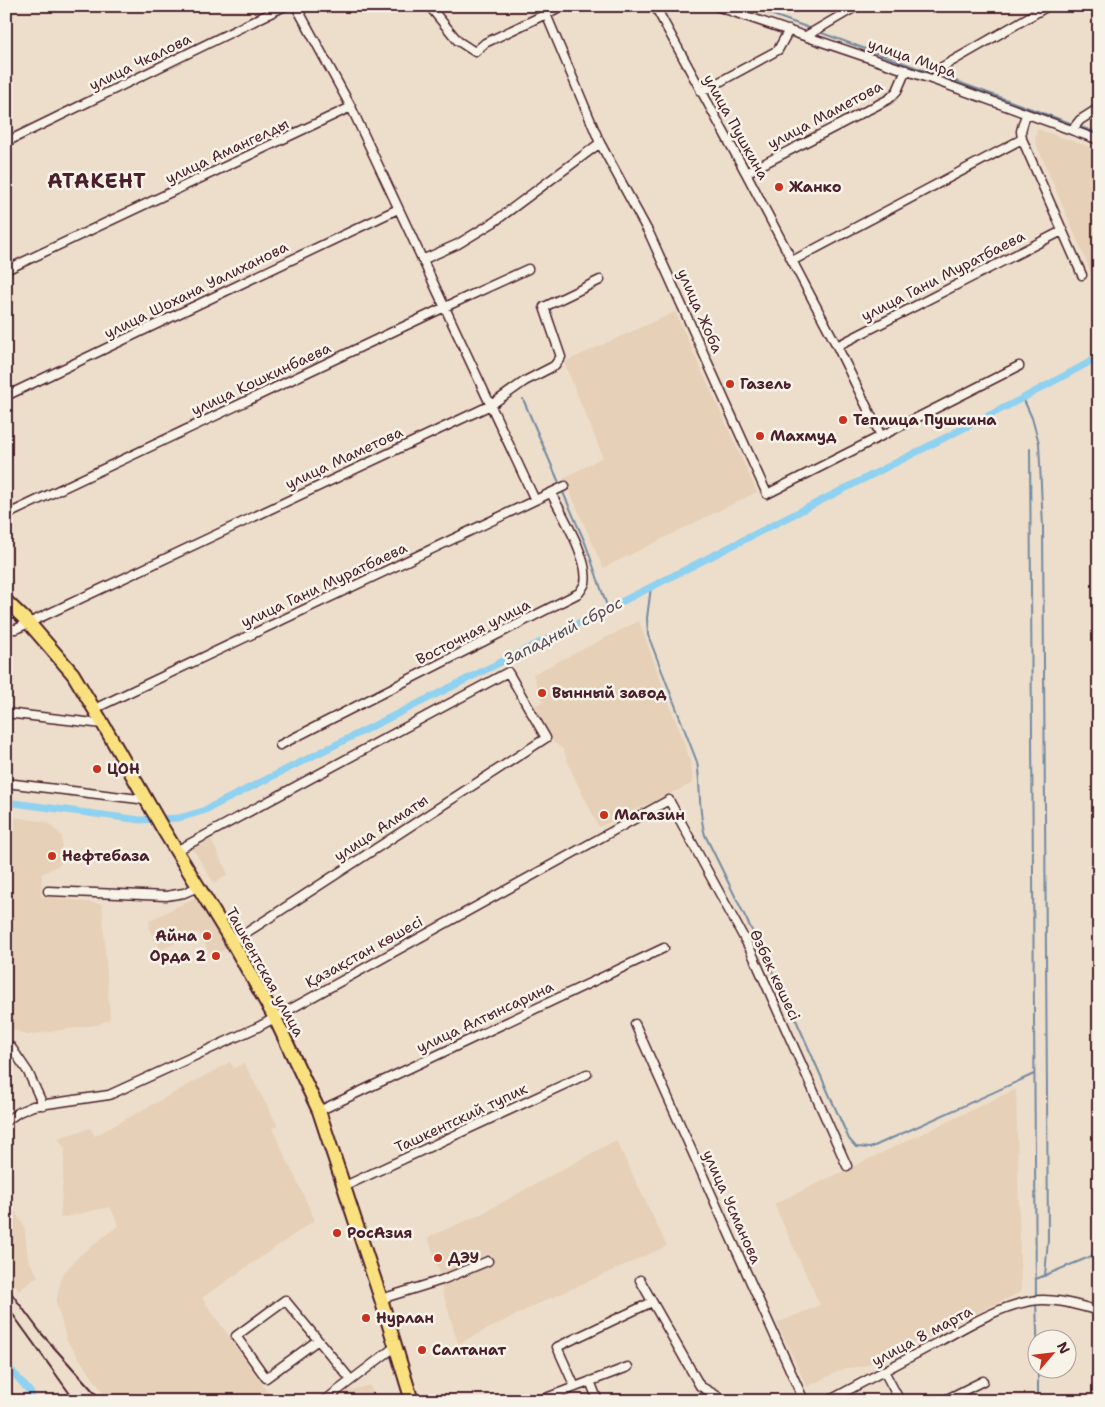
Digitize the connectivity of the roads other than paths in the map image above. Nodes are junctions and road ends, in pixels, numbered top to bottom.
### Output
1 (285, 6) edge
2 (296, 6) edge
3 (562, 6) edge
4 (655, 6) edge
5 (716, 6) edge
6 (858, 6) edge
7 (1048, 6) edge
8 (430, 7) edge
9 (546, 14) junction
10 (788, 30) junction
11 (806, 36) junction
12 (906, 70) junction
13 (934, 80) junction
14 (701, 92) junction
15 (351, 107) junction
16 (1099, 108) edge
17 (1026, 114) junction
18 (1072, 130) junction
19 (1022, 139) junction
20 (1099, 140) edge
21 (6, 142) edge
22 (600, 143) junction
23 (746, 173) junction
24 (398, 208) junction
25 (1062, 231) junction
26 (422, 260) junction
27 (792, 261) junction
28 (528, 269) dead end
29 (6, 270) edge
30 (1082, 275) dead end
31 (600, 280) dead end
32 (444, 306) junction
33 (837, 346) junction
34 (1019, 366) dead end
35 (6, 396) edge
36 (491, 405) junction
37 (881, 436) junction
38 (565, 486) dead end
39 (551, 493) junction
40 (536, 500) junction
41 (6, 515) edge
42 (6, 601) edge
43 (29, 623) junction
44 (6, 628) edge
45 (94, 709) junction
46 (6, 713) edge
47 (103, 724) junction
48 (280, 745) dead end
49 (6, 782) edge
50 (669, 800) joint
51 (149, 804) junction
52 (176, 851) junction
53 (198, 887) junction
54 (48, 891) dead end
55 (232, 942) junction
56 (664, 948) dead end
57 (275, 1018) junction
58 (635, 1024) dead end
59 (11, 1047) dead end
60 (588, 1074) dead end
61 (43, 1105) junction
62 (319, 1111) junction
63 (6, 1120) edge
64 (846, 1166) dead end
65 (345, 1186) junction
66 (488, 1261) dead end
67 (640, 1280) dead end
68 (382, 1299) junction
69 (652, 1302) junction
70 (1099, 1310) edge
71 (318, 1340) junction
72 (396, 1346) junction
73 (628, 1367) dead end
74 (884, 1371) junction
75 (351, 1380) junction
76 (590, 1381) junction
77 (983, 1382) dead end
78 (575, 1387) junction
79 (324, 1401) edge
80 (412, 1401) edge
81 (538, 1401) edge
82 (598, 1401) edge
83 (726, 1401) edge
84 (804, 1401) edge
85 (828, 1401) edge
86 (900, 1401) edge
87 (943, 1401) edge

1 - 21 street, улица Чкалова
2 - 15 street
3 - 9 street
4 - 14 street, улица Пушкина
5 - 10 street, улица Мира
6 - 11 street
7 - 13 street
8 - 9 street
9 - 22 street, улица Жоба
10 - 11 street, улица Мира
10 - 14 street
11 - 12 street, улица Мира
12 - 13 street, улица Мира
12 - 23 street, улица Маметова
13 - 17 street, улица Мира
14 - 23 street, улица Пушкина
15 - 24 street
15 - 29 street, улица Амангелды
16 - 18 street
17 - 18 street, улица Мира
17 - 19 street
18 - 20 street, улица Мира
19 - 25 street
19 - 27 street
22 - 26 street
22 - 37 street, улица Жоба
23 - 27 street, улица Пушкина
24 - 26 street
24 - 35 street, улица Шохана Уалиханова
25 - 30 street
25 - 33 street, улица Гани Муратбаева
26 - 32 street
27 - 33 street, улица Пушкина
28 - 32 street, улица Кошкинбаева
31 - 36 street, улица Маметова
32 - 36 street
32 - 41 street, улица Кошкинбаева
33 - 37 street, улица Пушкина
34 - 37 street
36 - 40 street
36 - 43 street, улица Маметова
38 - 39 street, улица Гани Муратбаева
39 - 40 street, улица Гани Муратбаева
39 - 48 street, Восточная улица
40 - 45 street, улица Гани Муратбаева
42 - 43 main road, Ташкентская улица
43 - 44 street, улица Маметова
43 - 45 main road, Ташкентская улица
45 - 47 main road, Ташкентская улица
46 - 47 street
47 - 51 main road, Ташкентская улица
49 - 51 street
50 - 57 street, Қазақстан көшесі
50 - 64 street, Өзбек көшесі
51 - 52 main road, Ташкентская улица
52 - 53 main road, Ташкентская улица
52 - 55 street, улица Алматы
53 - 54 street
53 - 55 main road, Ташкентская улица
55 - 57 main road, Ташкентская улица
56 - 62 street, улица Алтынсарина
57 - 61 street, Қазақстан көшесі
57 - 62 main road, Ташкентская улица
58 - 84 street, улица Усманова
59 - 61 street
60 - 65 street, Ташкентский тупик
61 - 63 street, Қазақстан көшесі
62 - 65 main road, Ташкентская улица
65 - 68 main road, Ташкентская улица
66 - 68 street
67 - 69 street
68 - 72 main road, Ташкентская улица
69 - 78 street
69 - 83 street
70 - 74 street, улица 8 марта
71 - 71 street
71 - 75 street
72 - 75 street
72 - 80 main road, Ташкентская улица
73 - 76 street
74 - 85 street, улица 8 марта
74 - 86 street
75 - 79 street
76 - 78 street
76 - 82 street
77 - 87 street
78 - 81 street

